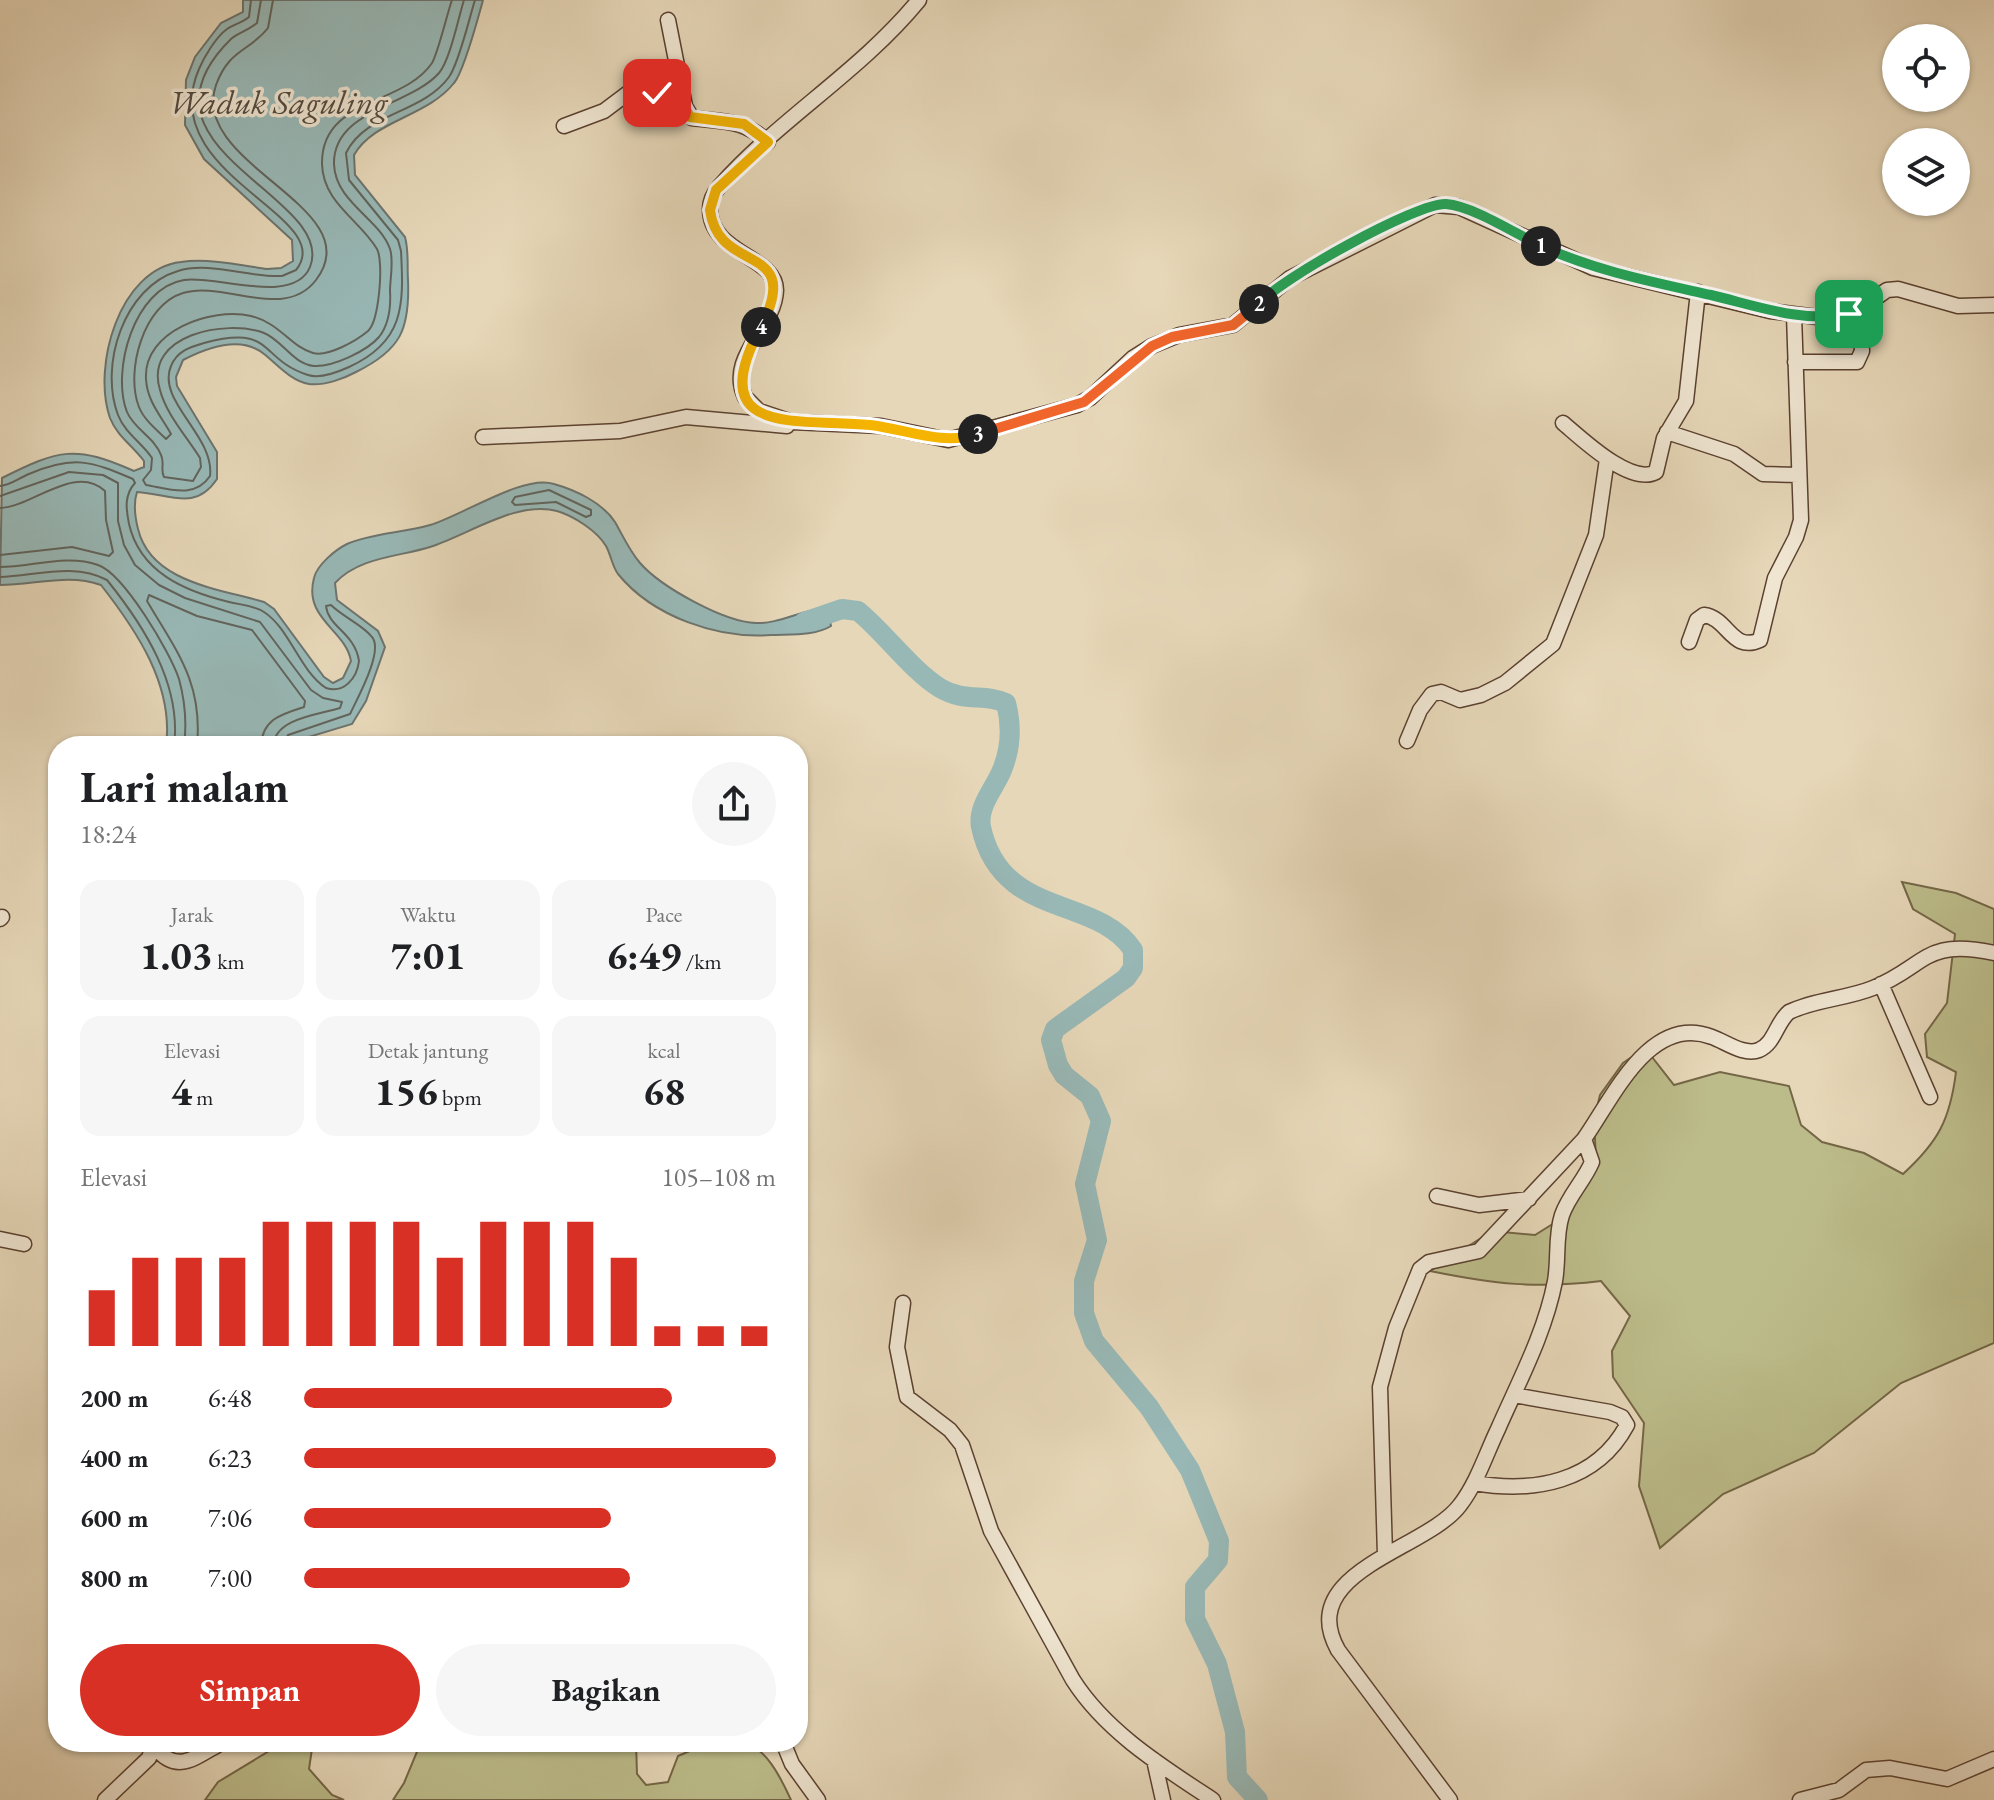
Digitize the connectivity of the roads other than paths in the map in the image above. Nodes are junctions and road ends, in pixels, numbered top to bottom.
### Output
1 (919, 0) edge
2 (668, 20) dead end
3 (685, 106) junction
4 (564, 126) dead end
5 (768, 142) junction
6 (1698, 292) junction
7 (1994, 305) edge
8 (1975, 307) junction
9 (1860, 309) junction
10 (1994, 313) edge
11 (1794, 315) junction
12 (1795, 362) junction
13 (1563, 423) dead end
14 (807, 424) junction
15 (1667, 432) junction
16 (483, 437) dead end
17 (1607, 459) junction
18 (1799, 475) junction
19 (1689, 642) dead end
20 (1407, 741) dead end
21 (1994, 953) edge
22 (1881, 984) junction
23 (1930, 1097) dead end
24 (1584, 1139) junction
25 (1437, 1196) dead end
26 (1529, 1199) junction
27 (0, 1239) edge
28 (24, 1244) dead end
29 (903, 1303) dead end
30 (1514, 1395) junction
31 (1474, 1483) junction
32 (1385, 1555) junction
33 (151, 1752) edge
34 (160, 1752) edge
35 (201, 1752) edge
36 (787, 1752) edge
37 (1994, 1759) edge
38 (1154, 1760) junction
39 (105, 1800) edge
40 (818, 1800) edge
41 (1163, 1800) edge
42 (1213, 1800) edge
43 (1450, 1800) edge
44 (1800, 1800) edge

1 - 5 street
2 - 3 street
3 - 4 street
3 - 5 street
5 - 14 street
6 - 11 street
6 - 14 street
6 - 15 street
7 - 8 street
8 - 9 street
8 - 10 street
9 - 11 street
9 - 12 street
11 - 12 street
12 - 18 street
13 - 17 street
14 - 16 street
15 - 17 street
15 - 18 street
17 - 20 street
18 - 19 street
21 - 22 street
22 - 23 street
22 - 24 street
24 - 26 street
24 - 30 street
25 - 26 street
26 - 32 street
27 - 28 street
29 - 38 street
30 - 31 street
30 - 31 street
31 - 32 street
32 - 43 street
33 - 39 street
34 - 35 street
36 - 40 street
37 - 44 street
38 - 41 street
38 - 42 street

